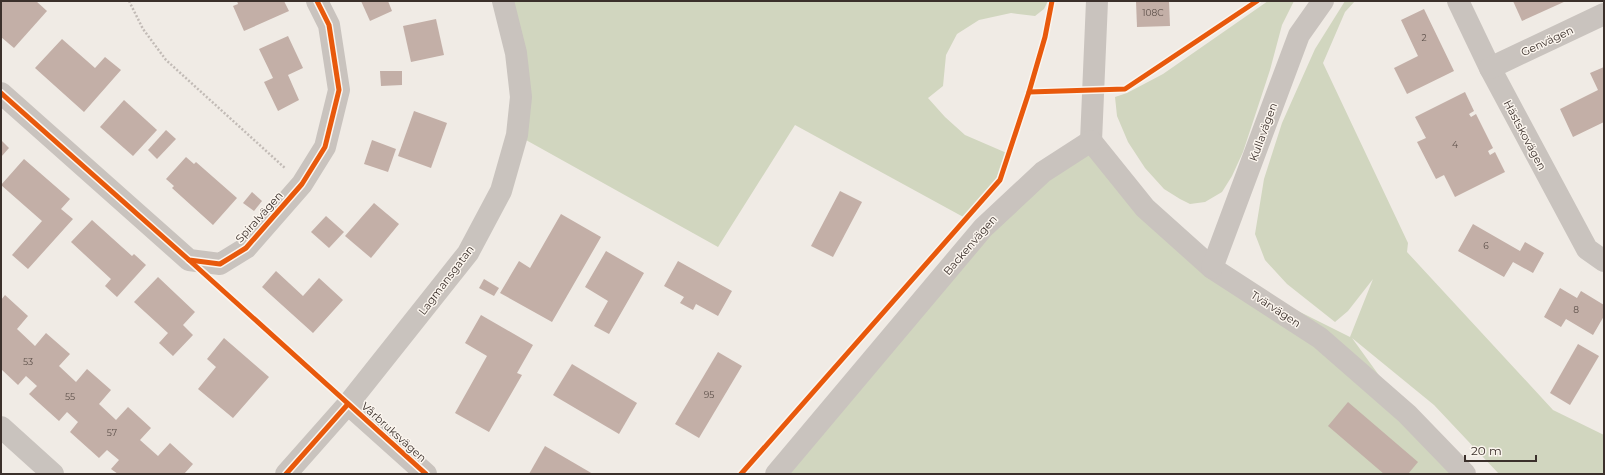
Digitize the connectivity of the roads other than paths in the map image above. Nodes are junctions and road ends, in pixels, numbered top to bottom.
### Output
1 (317, 1) edge
2 (503, 1) edge
3 (1097, 1) edge
4 (1323, 1) edge
5 (1458, 1) edge
6 (1604, 14) edge
7 (1490, 68) junction
8 (1, 93) edge
9 (1091, 141) junction
10 (1604, 261) edge
11 (1212, 268) junction
12 (348, 404) junction
13 (1, 427) edge
14 (52, 473) edge
15 (286, 474) edge
16 (426, 474) edge
17 (776, 474) edge
18 (1465, 474) edge

1 - 8 street, Spiralvägen
2 - 12 street, Lagmansgatan
3 - 9 street
4 - 11 street, Kullavägen
5 - 7 street, Hästskovägen
6 - 7 street, Genvägen
7 - 10 street, Hästskovägen
9 - 11 street, Tvärvägen
9 - 17 street, Backenvägen
11 - 18 street, Tvärvägen
12 - 15 street, Lagmansgatan
12 - 16 street, Vårbruksvägen
13 - 14 street

